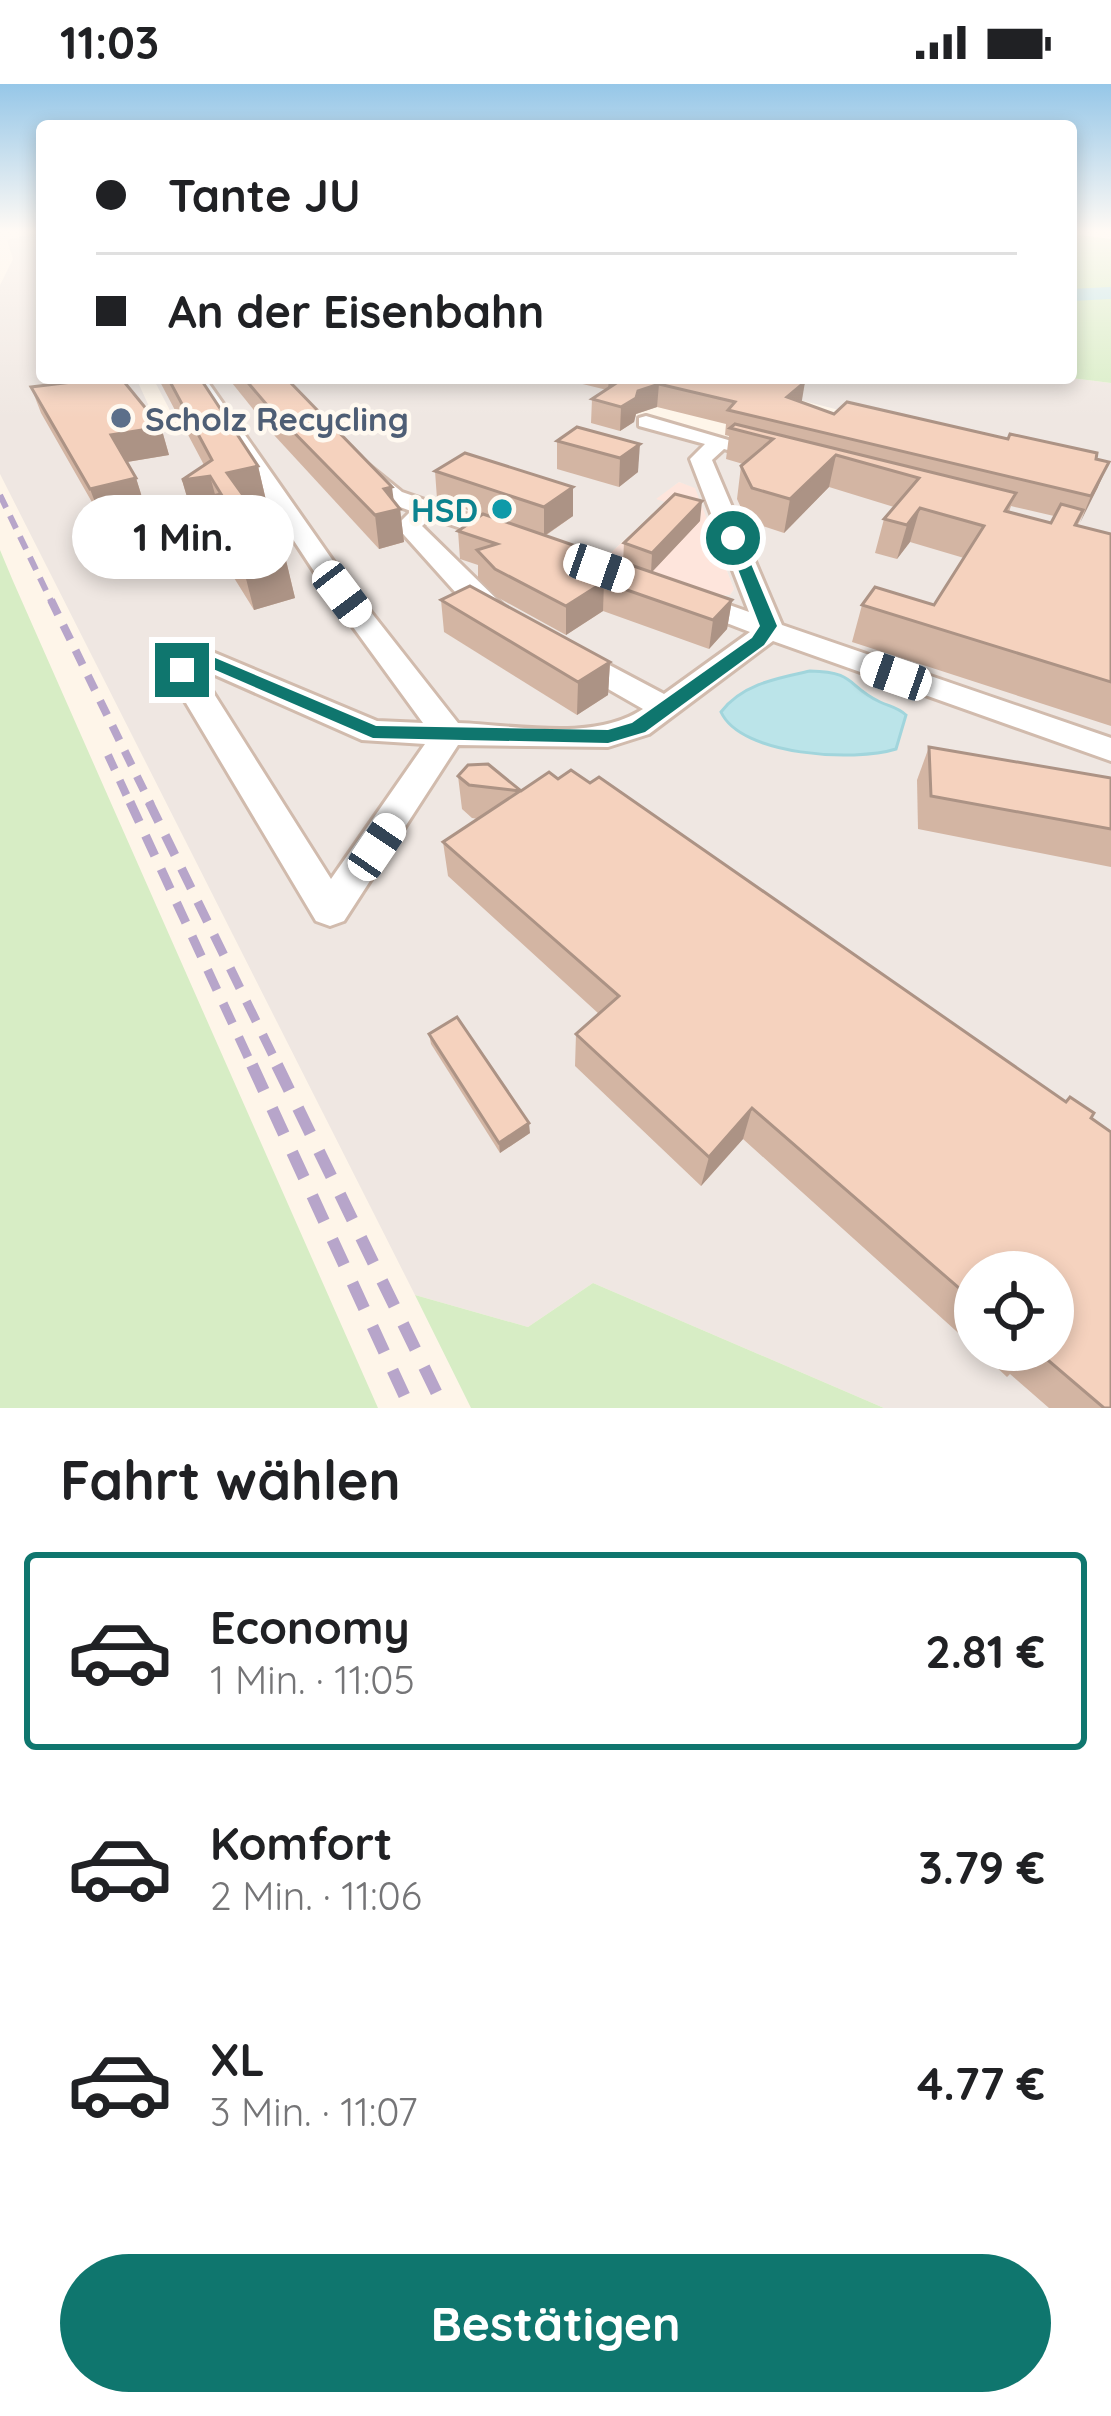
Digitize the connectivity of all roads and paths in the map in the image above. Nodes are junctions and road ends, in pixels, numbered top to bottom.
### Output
1 (200, 384) edge
2 (646, 422) dead end
3 (720, 442) junction
4 (349, 454) edge
5 (798, 462) edge
6 (427, 509) junction
7 (535, 546) edge
8 (664, 590) edge
9 (768, 626) junction
10 (667, 709) junction
11 (448, 733) junction
12 (1111, 750) edge

1 - 11 street
2 - 3 street
3 - 5 street
3 - 9 street
4 - 6 street
6 - 7 street
6 - 10 street
8 - 9 street
9 - 10 street
9 - 12 street
10 - 11 street
11 - 11 street

